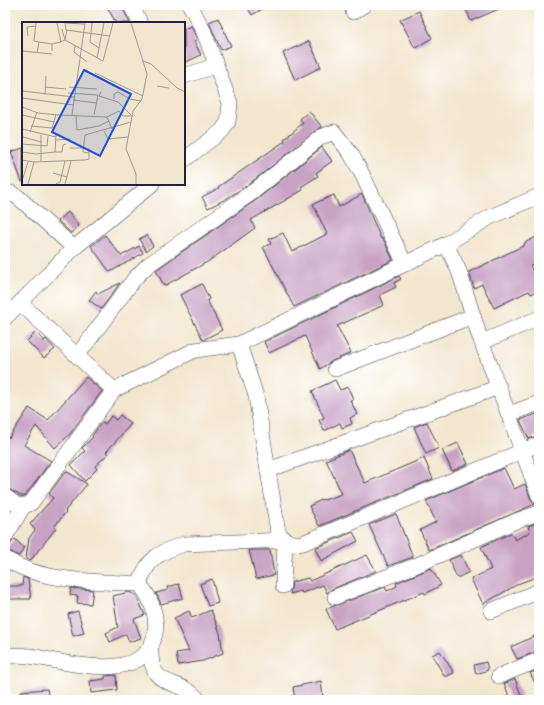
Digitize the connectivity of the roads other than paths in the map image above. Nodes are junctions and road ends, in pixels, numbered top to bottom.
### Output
1 (130, 5) edge
2 (190, 5) edge
3 (139, 20) dead end
4 (215, 66) junction
5 (185, 76) edge
6 (185, 159) edge
7 (151, 185) edge
8 (5, 193) edge
9 (539, 196) edge
10 (446, 244) junction
11 (74, 248) junction
12 (405, 264) junction
13 (20, 303) junction
14 (473, 316) junction
15 (5, 318) edge
16 (539, 318) edge
17 (482, 342) junction
18 (239, 344) junction
19 (77, 356) junction
20 (335, 369) dead end
21 (499, 387) junction
22 (114, 390) junction
23 (539, 402) edge
24 (509, 414) junction
25 (539, 444) edge
26 (522, 451) junction
27 (268, 470) junction
28 (5, 496) edge
29 (539, 496) edge
30 (23, 507) junction
31 (539, 513) edge
32 (5, 537) edge
33 (285, 540) junction
34 (5, 558) edge
35 (139, 584) junction
36 (283, 586) dead end
37 (539, 592) edge
38 (335, 597) dead end
39 (491, 611) dead end
40 (151, 647) junction
41 (5, 656) edge
42 (539, 660) edge
43 (499, 676) dead end
44 (199, 700) edge

1 - 3 street
2 - 4 street
4 - 5 street
4 - 6 street
7 - 11 street
8 - 11 street
9 - 10 street
10 - 12 street
10 - 14 street
11 - 13 street
12 - 18 street
12 - 19 street
13 - 15 street
13 - 19 street
14 - 17 street
14 - 20 street
16 - 17 street
17 - 21 street
18 - 22 street
18 - 27 street
19 - 22 street
21 - 24 street
21 - 27 street
22 - 30 street
23 - 24 street
24 - 26 street
25 - 26 street
26 - 29 street
26 - 33 street
27 - 33 street
28 - 30 street
30 - 32 street
31 - 38 street
33 - 35 street
33 - 36 street
34 - 35 street
35 - 40 street
37 - 39 street
40 - 41 street
40 - 44 street
42 - 43 street

